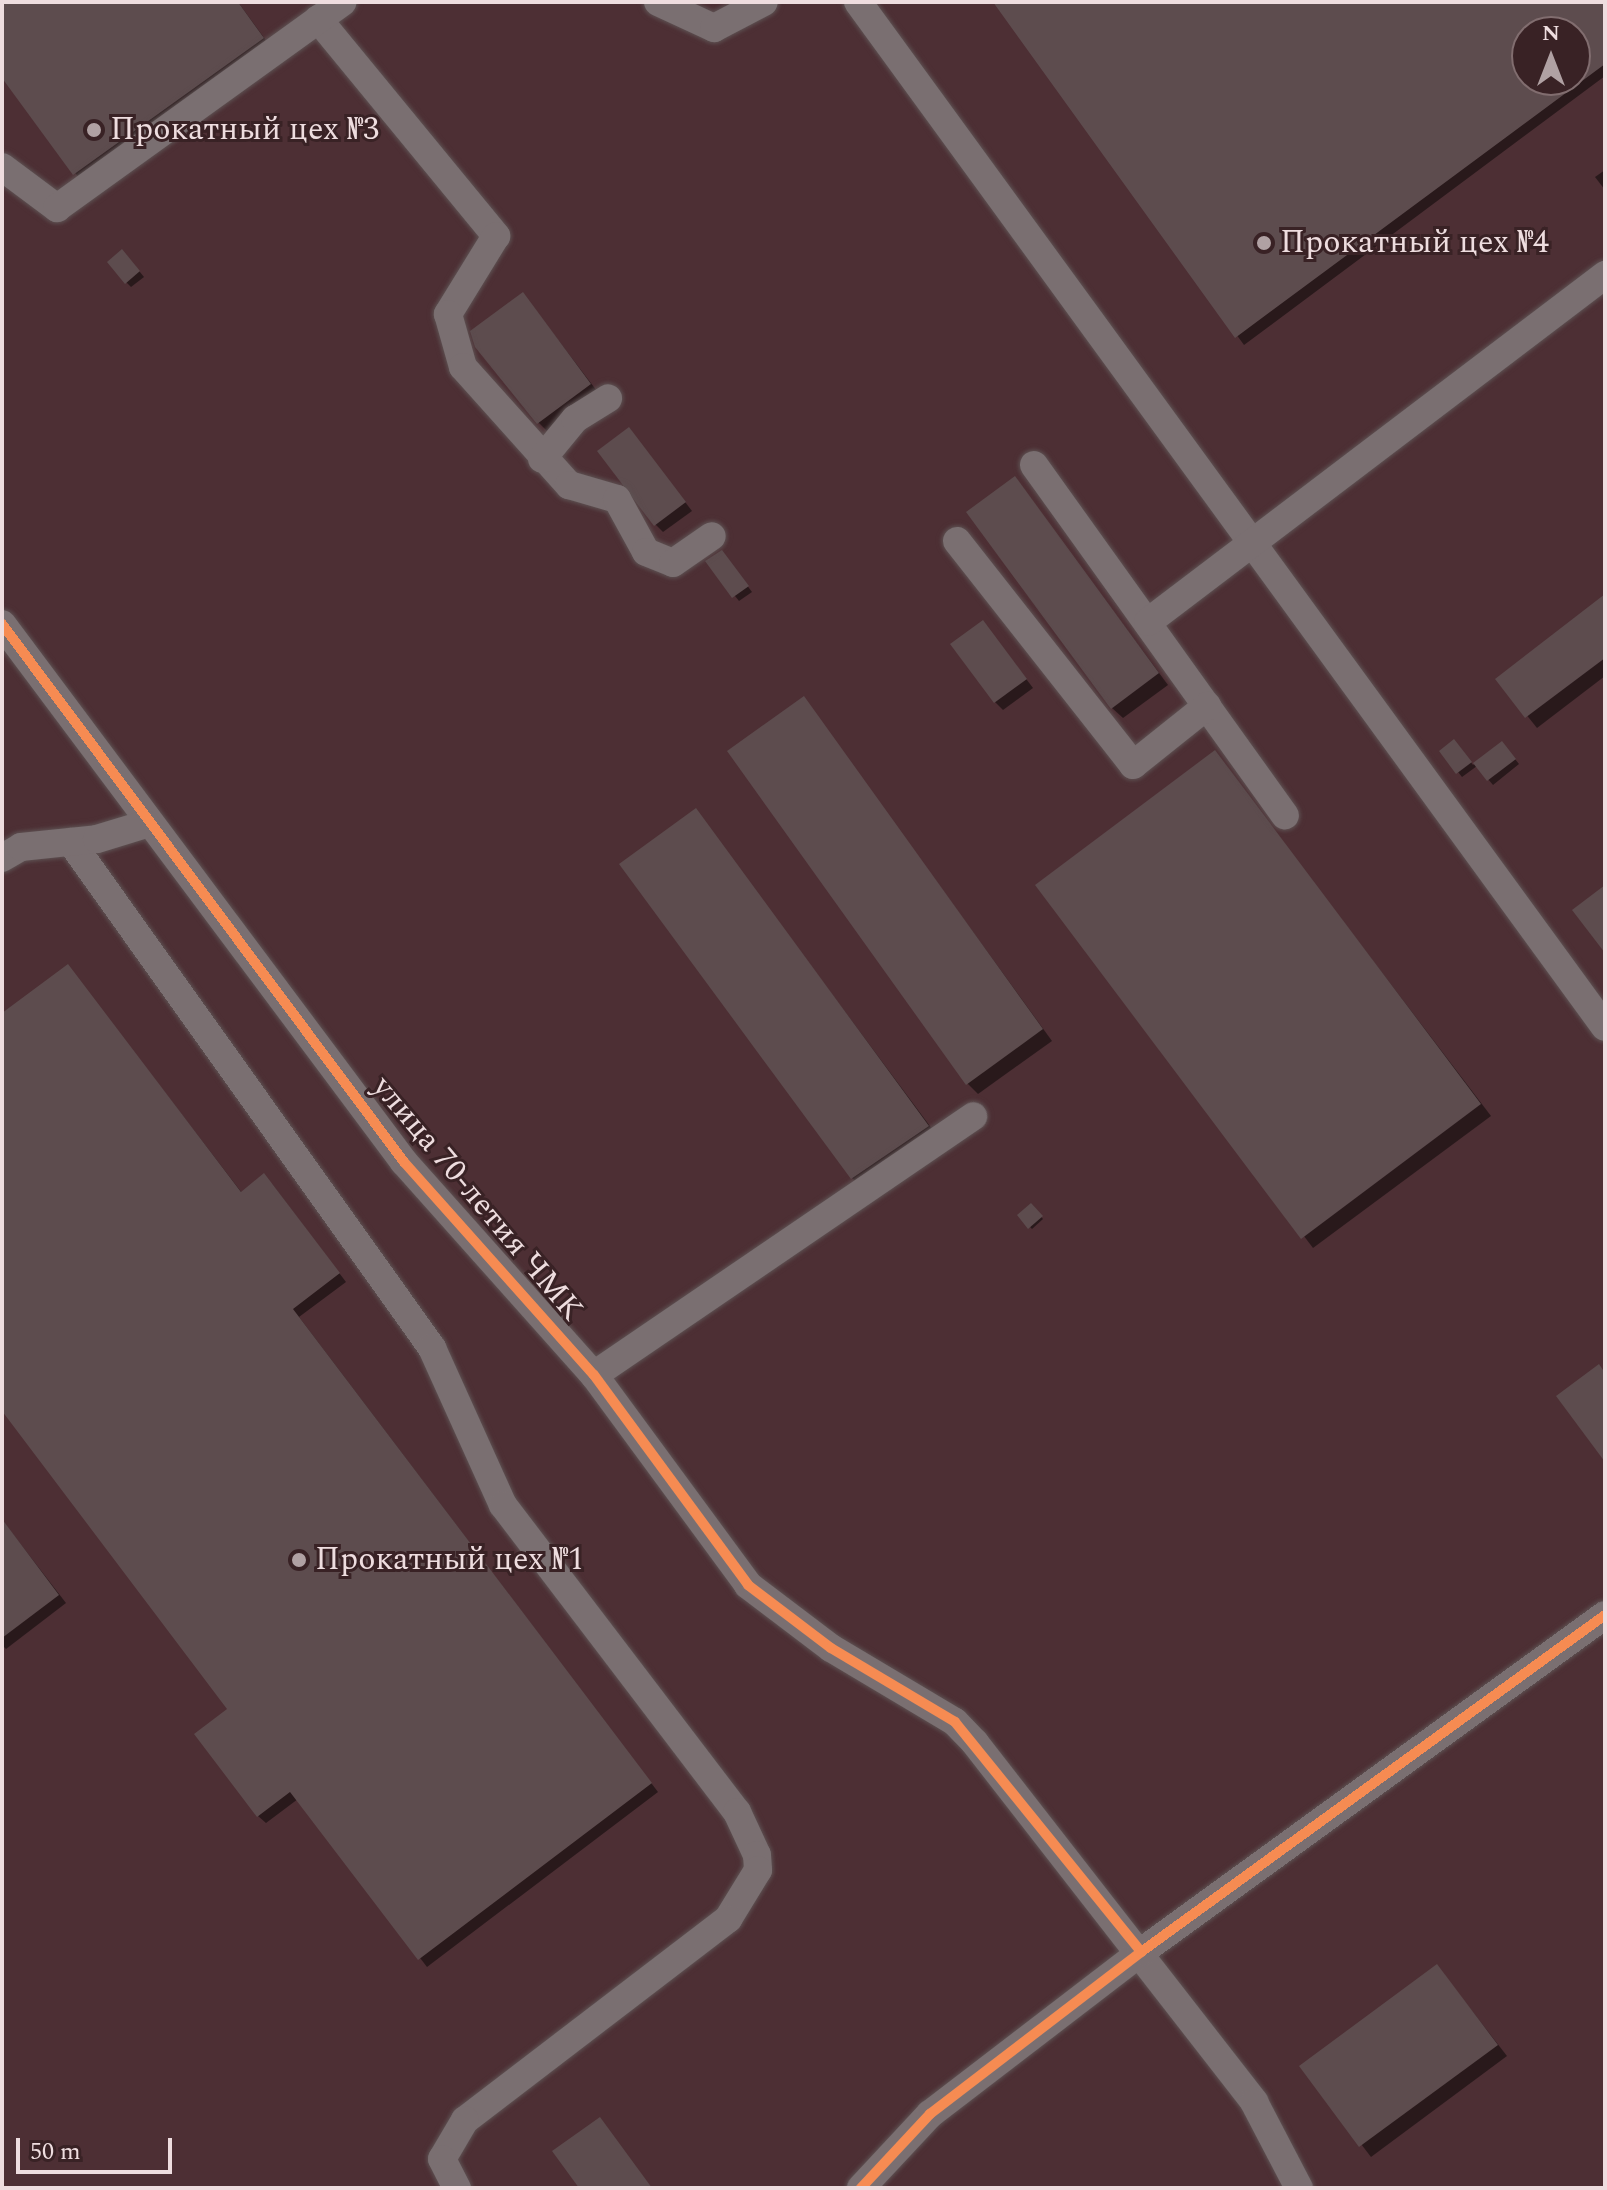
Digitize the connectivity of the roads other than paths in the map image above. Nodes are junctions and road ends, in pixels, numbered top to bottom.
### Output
1 (343, 2) edge
2 (658, 2) edge
3 (764, 2) edge
4 (858, 2) edge
5 (318, 19) junction
6 (2, 167) edge
7 (1605, 275) edge
8 (608, 398) dead end
9 (542, 459) junction
10 (1034, 465) dead end
11 (712, 536) dead end
12 (957, 541) dead end
13 (1249, 548) junction
14 (1148, 622) junction
15 (2, 624) edge
16 (1207, 706) junction
17 (1285, 815) dead end
18 (146, 824) junction
19 (71, 842) junction
20 (2, 858) edge
21 (1605, 1027) edge
22 (973, 1116) dead end
23 (594, 1375) junction
24 (1605, 1615) edge
25 (1141, 1952) junction
26 (457, 2188) edge
27 (861, 2188) edge
28 (1299, 2188) edge

1 - 5 street
2 - 3 street
4 - 13 street
5 - 6 street
5 - 9 street
7 - 13 street
8 - 9 street
9 - 11 street
10 - 14 street
12 - 16 street
13 - 14 street
13 - 21 street
14 - 16 street
15 - 18 street, улица 70-летия ЧМК
16 - 17 street
18 - 19 street
18 - 23 street, улица 70-летия ЧМК
19 - 20 street
19 - 26 street
22 - 23 street
23 - 25 street, улица 70-летия ЧМК
24 - 25 street
25 - 27 street
25 - 28 street, улица 70-летия ЧМК

